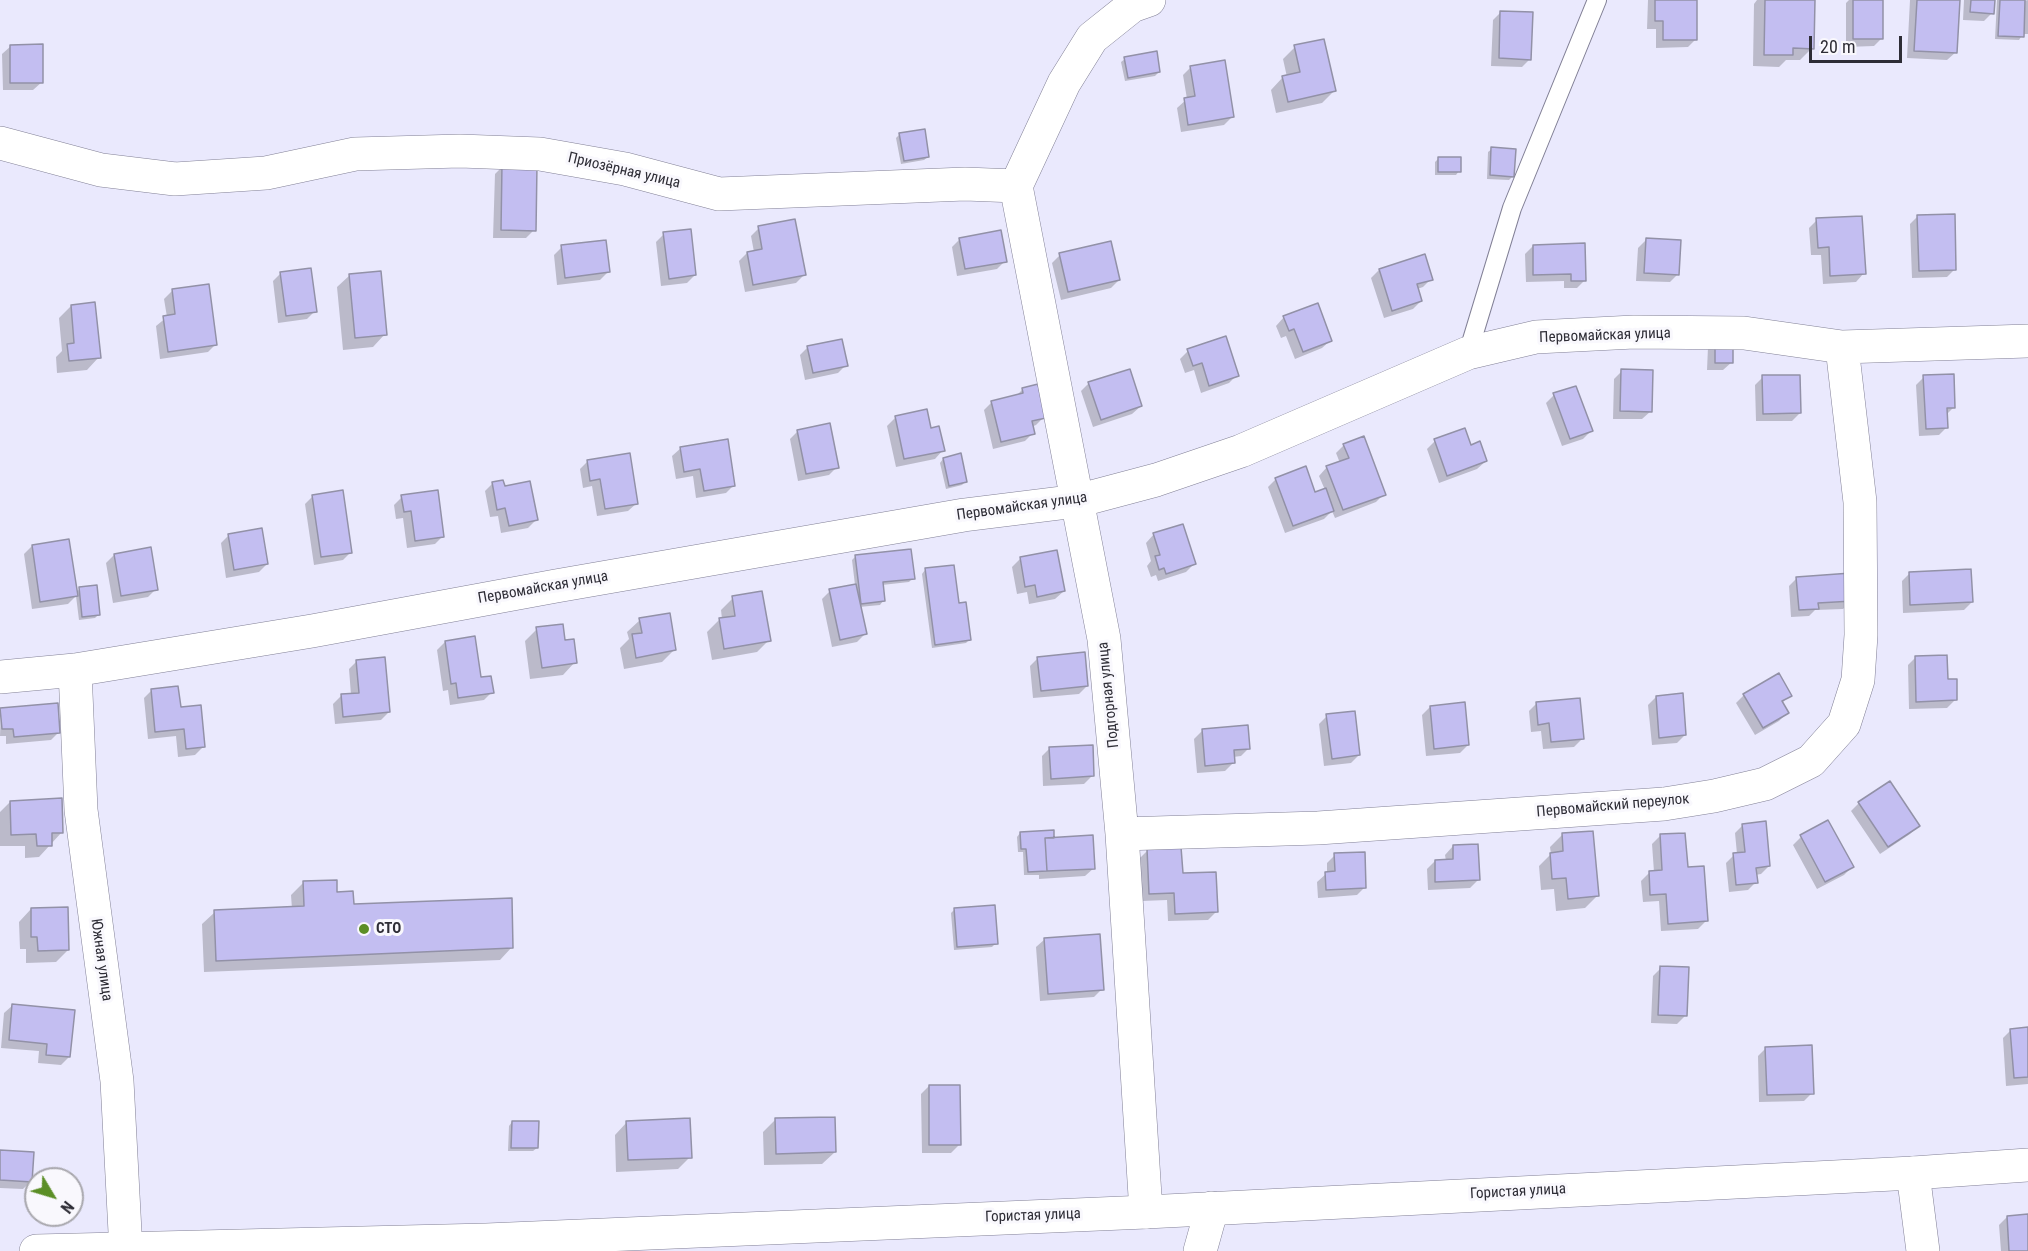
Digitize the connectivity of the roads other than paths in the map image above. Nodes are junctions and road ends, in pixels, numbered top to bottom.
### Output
1 (1149, 0) edge
2 (1597, 0) edge
3 (0, 144) edge
4 (1016, 186) junction
5 (2028, 341) edge
6 (1842, 347) junction
7 (1468, 353) junction
8 (1077, 501) junction
9 (75, 670) junction
10 (0, 677) edge
11 (1122, 834) junction
12 (2028, 1165) edge
13 (1913, 1173) junction
14 (1212, 1208) junction
15 (1146, 1212) junction
16 (486, 1246) edge
17 (126, 1250) edge
18 (36, 1251) edge
19 (1200, 1251) edge
20 (1923, 1251) edge

1 - 4 street
2 - 7 lane
3 - 4 street, Приозёрная улица
4 - 8 street, Подгорная улица
5 - 6 street, Первомайская улица
6 - 7 street, Первомайская улица
6 - 11 street, Первомайский переулок
7 - 8 street, Первомайская улица
8 - 9 street, Первомайская улица
8 - 11 street, Подгорная улица
9 - 10 street, Первомайская улица
9 - 17 street, Южная улица
11 - 15 street, Подгорная улица
12 - 13 street, Гористая улица
13 - 14 street, Гористая улица
13 - 20 street
14 - 15 street, Гористая улица
14 - 19 street
15 - 16 street, Гористая улица
16 - 17 street, Гористая улица
17 - 18 street, Гористая улица

